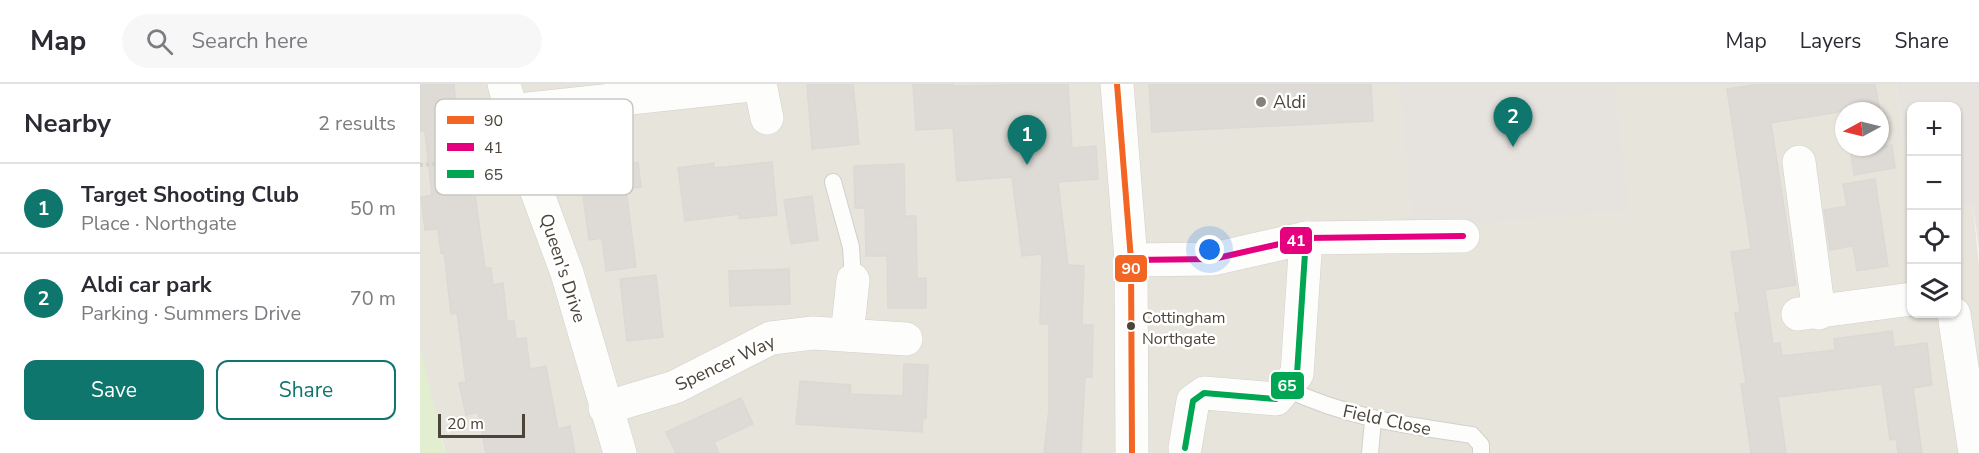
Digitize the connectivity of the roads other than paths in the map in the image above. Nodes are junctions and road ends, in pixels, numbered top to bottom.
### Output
1 (760, 84) edge
2 (1117, 84) edge
3 (507, 97) edge
4 (767, 118) dead end
5 (1799, 162) dead end
6 (833, 182) dead end
7 (538, 195) edge
8 (1463, 236) dead end
9 (1306, 238) junction
10 (1131, 260) junction
11 (853, 280) joint
12 (1907, 300) edge
13 (1955, 318) edge
14 (847, 335) junction
15 (906, 339) dead end
16 (1285, 388) junction
17 (605, 408) junction
18 (1374, 421) junction
19 (1185, 448) dead end
20 (620, 453) edge
21 (1132, 453) edge
22 (1370, 453) edge
23 (1481, 453) edge
24 (1975, 453) edge

1 - 3 street
1 - 4 street
2 - 10 street
5 - 12 street
6 - 11 lane
7 - 17 street, Queen's Drive
8 - 9 street
9 - 10 street
9 - 16 street
10 - 21 street
11 - 14 street
13 - 24 street
14 - 15 street, Spencer Way
14 - 17 street, Spencer Way
16 - 18 lane, Field Close
16 - 19 street
17 - 20 street, Queen's Drive
18 - 22 lane
18 - 23 lane, Field Close

